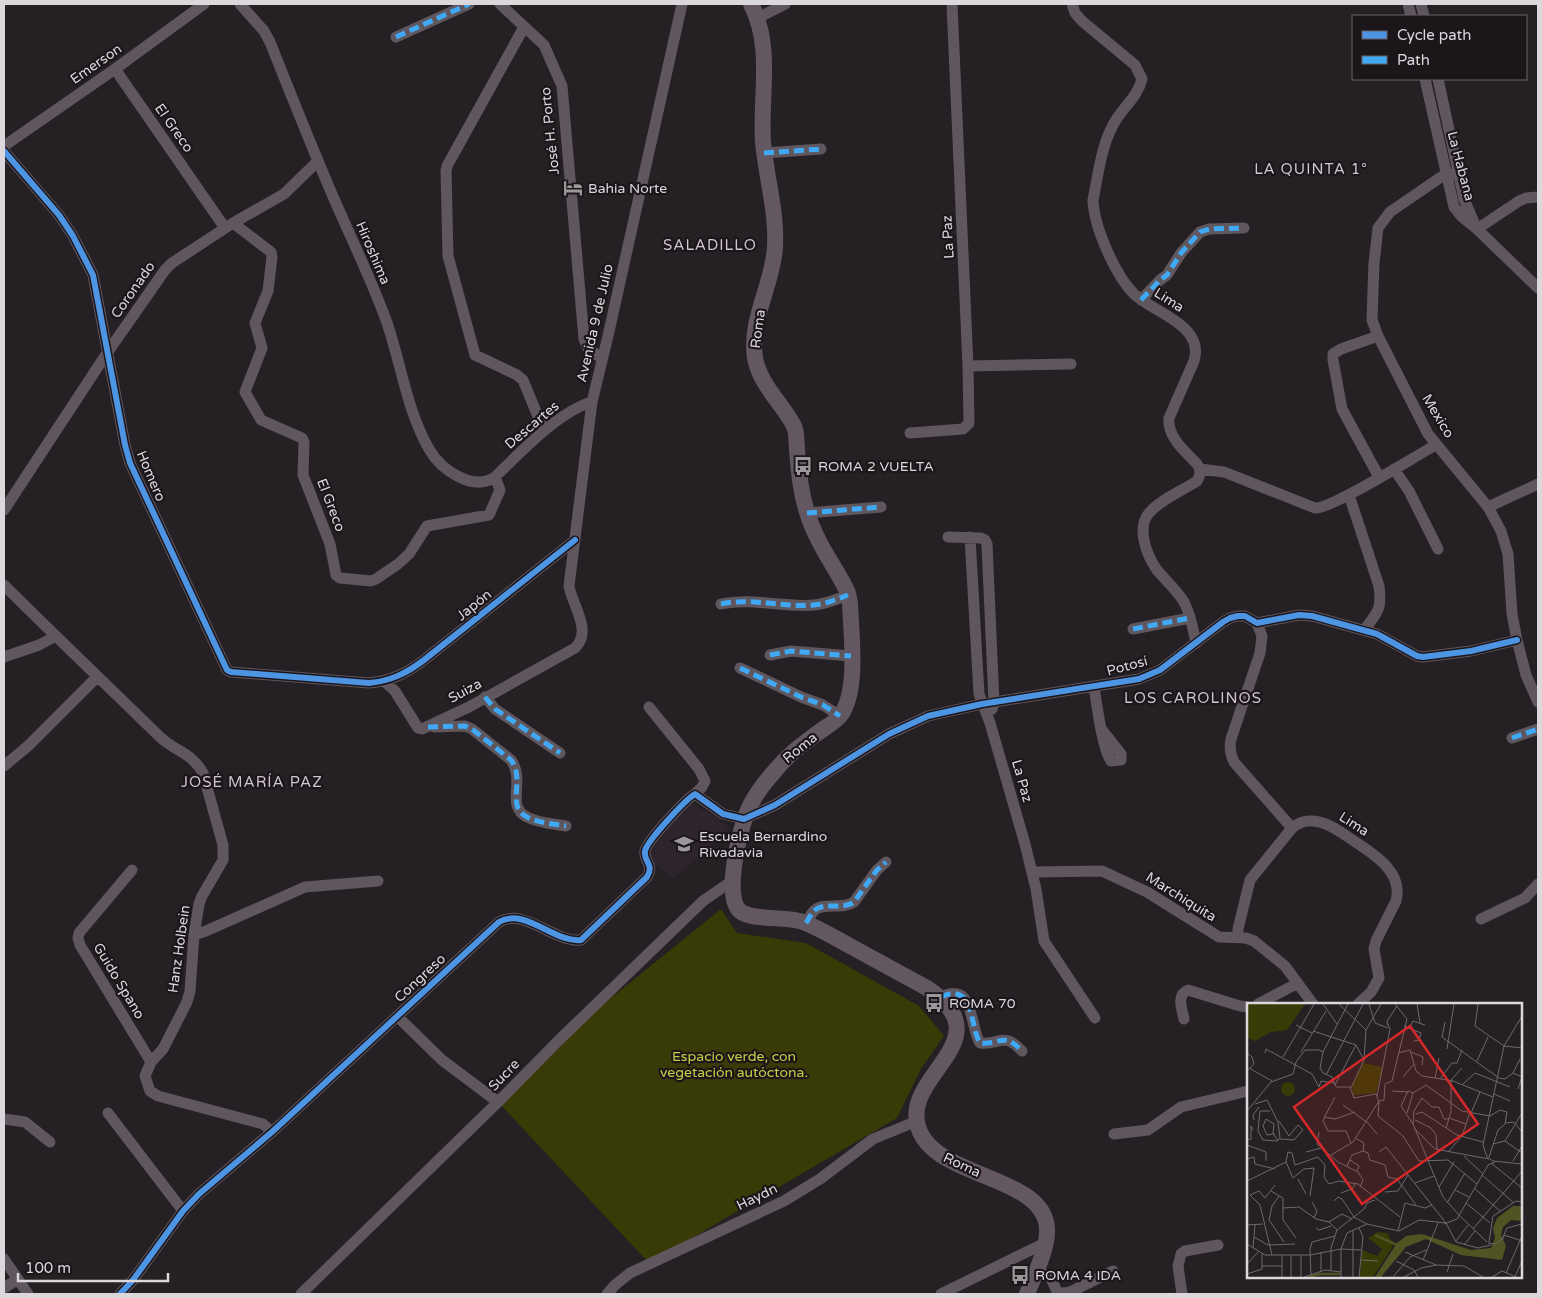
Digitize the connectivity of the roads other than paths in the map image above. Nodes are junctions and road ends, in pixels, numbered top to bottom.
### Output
1 (204, 4) edge
2 (240, 4) edge
3 (469, 4) edge
4 (500, 4) edge
5 (682, 4) edge
6 (785, 4) edge
7 (952, 4) edge
8 (1072, 4) edge
9 (755, 11) edge
10 (524, 27) junction
11 (396, 37) dead end
12 (115, 69) junction
13 (1425, 80) edge
14 (1438, 80) edge
15 (4, 146) edge
16 (821, 149) dead end
17 (4, 151) edge
18 (764, 153) junction
19 (318, 162) junction
20 (1452, 174) junction
21 (1538, 197) edge
22 (229, 225) junction
23 (1244, 228) dead end
24 (1477, 229) junction
25 (1538, 288) edge
26 (1141, 300) junction
27 (1378, 336) junction
28 (107, 353) junction
29 (602, 358) junction
30 (1071, 364) dead end
31 (968, 366) junction
32 (592, 402) junction
33 (544, 431) junction
34 (910, 433) dead end
35 (1436, 445) junction
36 (1200, 469) junction
37 (1394, 469) junction
38 (495, 477) junction
39 (1379, 477) junction
40 (1538, 484) edge
41 (1349, 495) junction
42 (881, 507) dead end
43 (1488, 507) junction
44 (4, 510) edge
45 (807, 513) junction
46 (970, 536) junction
47 (948, 537) dead end
48 (575, 540) junction
49 (1438, 549) dead end
50 (4, 585) edge
51 (848, 595) junction
52 (721, 604) dead end
53 (1190, 618) junction
54 (1258, 623) junction
55 (1133, 629) dead end
56 (1365, 629) junction
57 (56, 636) junction
58 (1516, 640) junction
59 (1196, 643) junction
60 (575, 648) joint
61 (770, 655) dead end
62 (851, 656) junction
63 (4, 657) edge
64 (740, 668) dead end
65 (97, 676) junction
66 (384, 682) junction
67 (1094, 687) junction
68 (485, 698) junction
69 (1538, 702) edge
70 (994, 703) junction
71 (982, 704) junction
72 (648, 708) dead end
73 (840, 716) junction
74 (990, 723) junction
75 (428, 727) junction
76 (1538, 729) edge
77 (1102, 730) dead end
78 (1512, 738) dead end
79 (560, 753) dead end
80 (4, 766) edge
81 (695, 794) junction
82 (744, 819) junction
83 (566, 826) dead end
84 (1292, 828) junction
85 (886, 862) dead end
86 (132, 870) dead end
87 (1033, 872) junction
88 (378, 881) dead end
89 (732, 881) junction
90 (1538, 884) edge
91 (1481, 919) dead end
92 (806, 924) junction
93 (194, 934) junction
94 (1238, 936) junction
95 (1298, 983) junction
96 (941, 998) junction
97 (1260, 1003) edge
98 (1313, 1003) edge
99 (1359, 1003) edge
100 (1247, 1007) edge
101 (397, 1016) junction
102 (1095, 1018) dead end
103 (1184, 1019) dead end
104 (1022, 1051) dead end
105 (151, 1062) junction
106 (1247, 1091) edge
107 (498, 1102) junction
108 (108, 1114) dead end
109 (4, 1120) edge
110 (917, 1121) junction
111 (272, 1132) junction
112 (1114, 1134) dead end
113 (50, 1142) dead end
114 (183, 1211) junction
115 (1045, 1244) junction
116 (1218, 1245) dead end
117 (4, 1259) edge
118 (1036, 1270) junction
119 (1113, 1271) dead end
120 (18, 1279) junction
121 (4, 1288) edge
122 (615, 1289) edge
123 (28, 1294) edge
124 (120, 1294) edge
125 (301, 1294) edge
126 (607, 1294) edge
127 (941, 1294) edge
128 (1027, 1294) edge
129 (1058, 1294) edge
130 (1182, 1294) edge

1 - 12 street, Emerson
2 - 19 street, Hiroshima
3 - 11 street
4 - 10 street, José H. Porto
5 - 29 street, Avenida 9 de Julio
6 - 9 street
7 - 31 street, La Paz
8 - 26 street, Lima
9 - 18 main road, Roma
10 - 29 street, José H. Porto
10 - 33 street
12 - 15 street, Emerson
12 - 22 street, El Greco
13 - 20 street, La Habana
14 - 20 street
16 - 18 street
17 - 28 street, Homero
18 - 45 main road, Roma
19 - 22 street, Coronado
19 - 38 street, Hiroshima
20 - 24 street, La Habana
20 - 27 street, Mexico
21 - 24 street
22 - 28 street, Coronado
22 - 38 street, El Greco
23 - 26 street
24 - 25 street, La Habana
26 - 36 street, Lima
27 - 35 street, Mexico
27 - 39 street
28 - 44 street, Coronado
28 - 66 street, Homero
29 - 32 street, Avenida 9 de Julio
30 - 31 street
31 - 34 street, La Paz
32 - 33 street, Descartes
32 - 48 street, Avenida 9 de Julio
33 - 38 street, Descartes
35 - 37 street
35 - 43 street, Mexico
36 - 41 street
36 - 53 street
37 - 39 street
37 - 49 street
39 - 41 street
40 - 43 street
41 - 56 street
42 - 45 street
43 - 58 street, Mexico
45 - 51 main road, Roma
46 - 47 street
46 - 70 street
46 - 71 street, La Paz
48 - 60 street, Avenida 9 de Julio
48 - 66 street, Japón
50 - 57 street, Hanz Holbein
51 - 52 street
51 - 62 main road, Roma
53 - 55 street
53 - 59 street
54 - 56 street, Potosí
54 - 59 street, Potosí
54 - 84 street
56 - 58 street, Potosí
57 - 63 street
57 - 65 street, Hanz Holbein
58 - 69 street, Mexico
59 - 67 street, Potosí
60 - 68 street, Suiza
61 - 62 street
62 - 73 main road, Roma
64 - 73 street
65 - 80 street
65 - 93 street, Hanz Holbein
66 - 75 street
67 - 70 street, Potosí
67 - 77 street
68 - 75 street, Suiza
68 - 79 street
70 - 71 street, Potosí
70 - 74 street
71 - 74 street, La Paz
71 - 82 street, Potosí
72 - 81 street
73 - 82 main road, Roma
74 - 87 street, La Paz
75 - 83 street
76 - 78 street
81 - 82 street
81 - 101 street, Congreso
82 - 89 main road, Roma
84 - 94 street
84 - 99 street, Lima
85 - 92 street
86 - 105 street, Guido Spano
87 - 94 street, Marchiquita
87 - 102 street, La Paz
88 - 93 street
89 - 92 main road, Roma
89 - 107 street, Sucre
90 - 91 street
92 - 96 main road, Roma
93 - 105 street, Hanz Holbein
94 - 95 street, Marchiquita
95 - 97 street
95 - 98 street
96 - 104 street
96 - 110 main road, Roma
100 - 103 street
101 - 107 street
101 - 111 street, Congreso
105 - 111 street, Hanz Holbein
106 - 112 street
107 - 125 street, Sucre
108 - 114 street
109 - 113 street
110 - 115 main road, Roma
110 - 122 street, Haydn
111 - 114 street, Congreso
114 - 124 street, Congreso
115 - 118 main road, Roma
115 - 127 street
116 - 130 street
117 - 120 street
118 - 128 main road, Roma
118 - 129 street
119 - 129 street
120 - 121 street
120 - 123 street
122 - 126 street, Haydn

